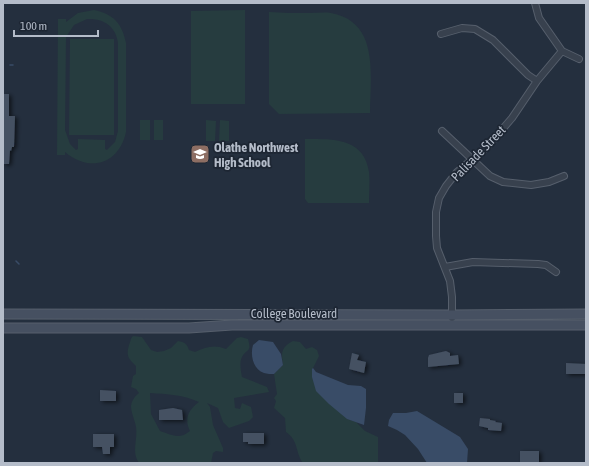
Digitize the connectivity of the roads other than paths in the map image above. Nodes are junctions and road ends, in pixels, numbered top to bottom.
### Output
1 (536, 3) edge
2 (441, 34) dead end
3 (562, 51) junction
4 (579, 59) dead end
5 (537, 81) junction
6 (442, 131) dead end
7 (472, 160) junction
8 (564, 176) dead end
9 (445, 267) junction
10 (556, 272) dead end
11 (3, 314) edge
12 (586, 314) edge
13 (452, 315) junction
14 (586, 325) edge
15 (452, 326) junction
16 (3, 328) edge

1 - 3 street
2 - 5 street
3 - 4 street
3 - 5 street, Palisade Street
5 - 7 street, Palisade Street
6 - 7 street
7 - 8 street
7 - 9 street, Palisade Street
9 - 10 street
9 - 13 street, Palisade Street
11 - 13 main road, College Boulevard
12 - 13 main road, College Boulevard
13 - 15 street, Palisade Street
14 - 15 main road, College Boulevard
15 - 16 main road, College Boulevard

